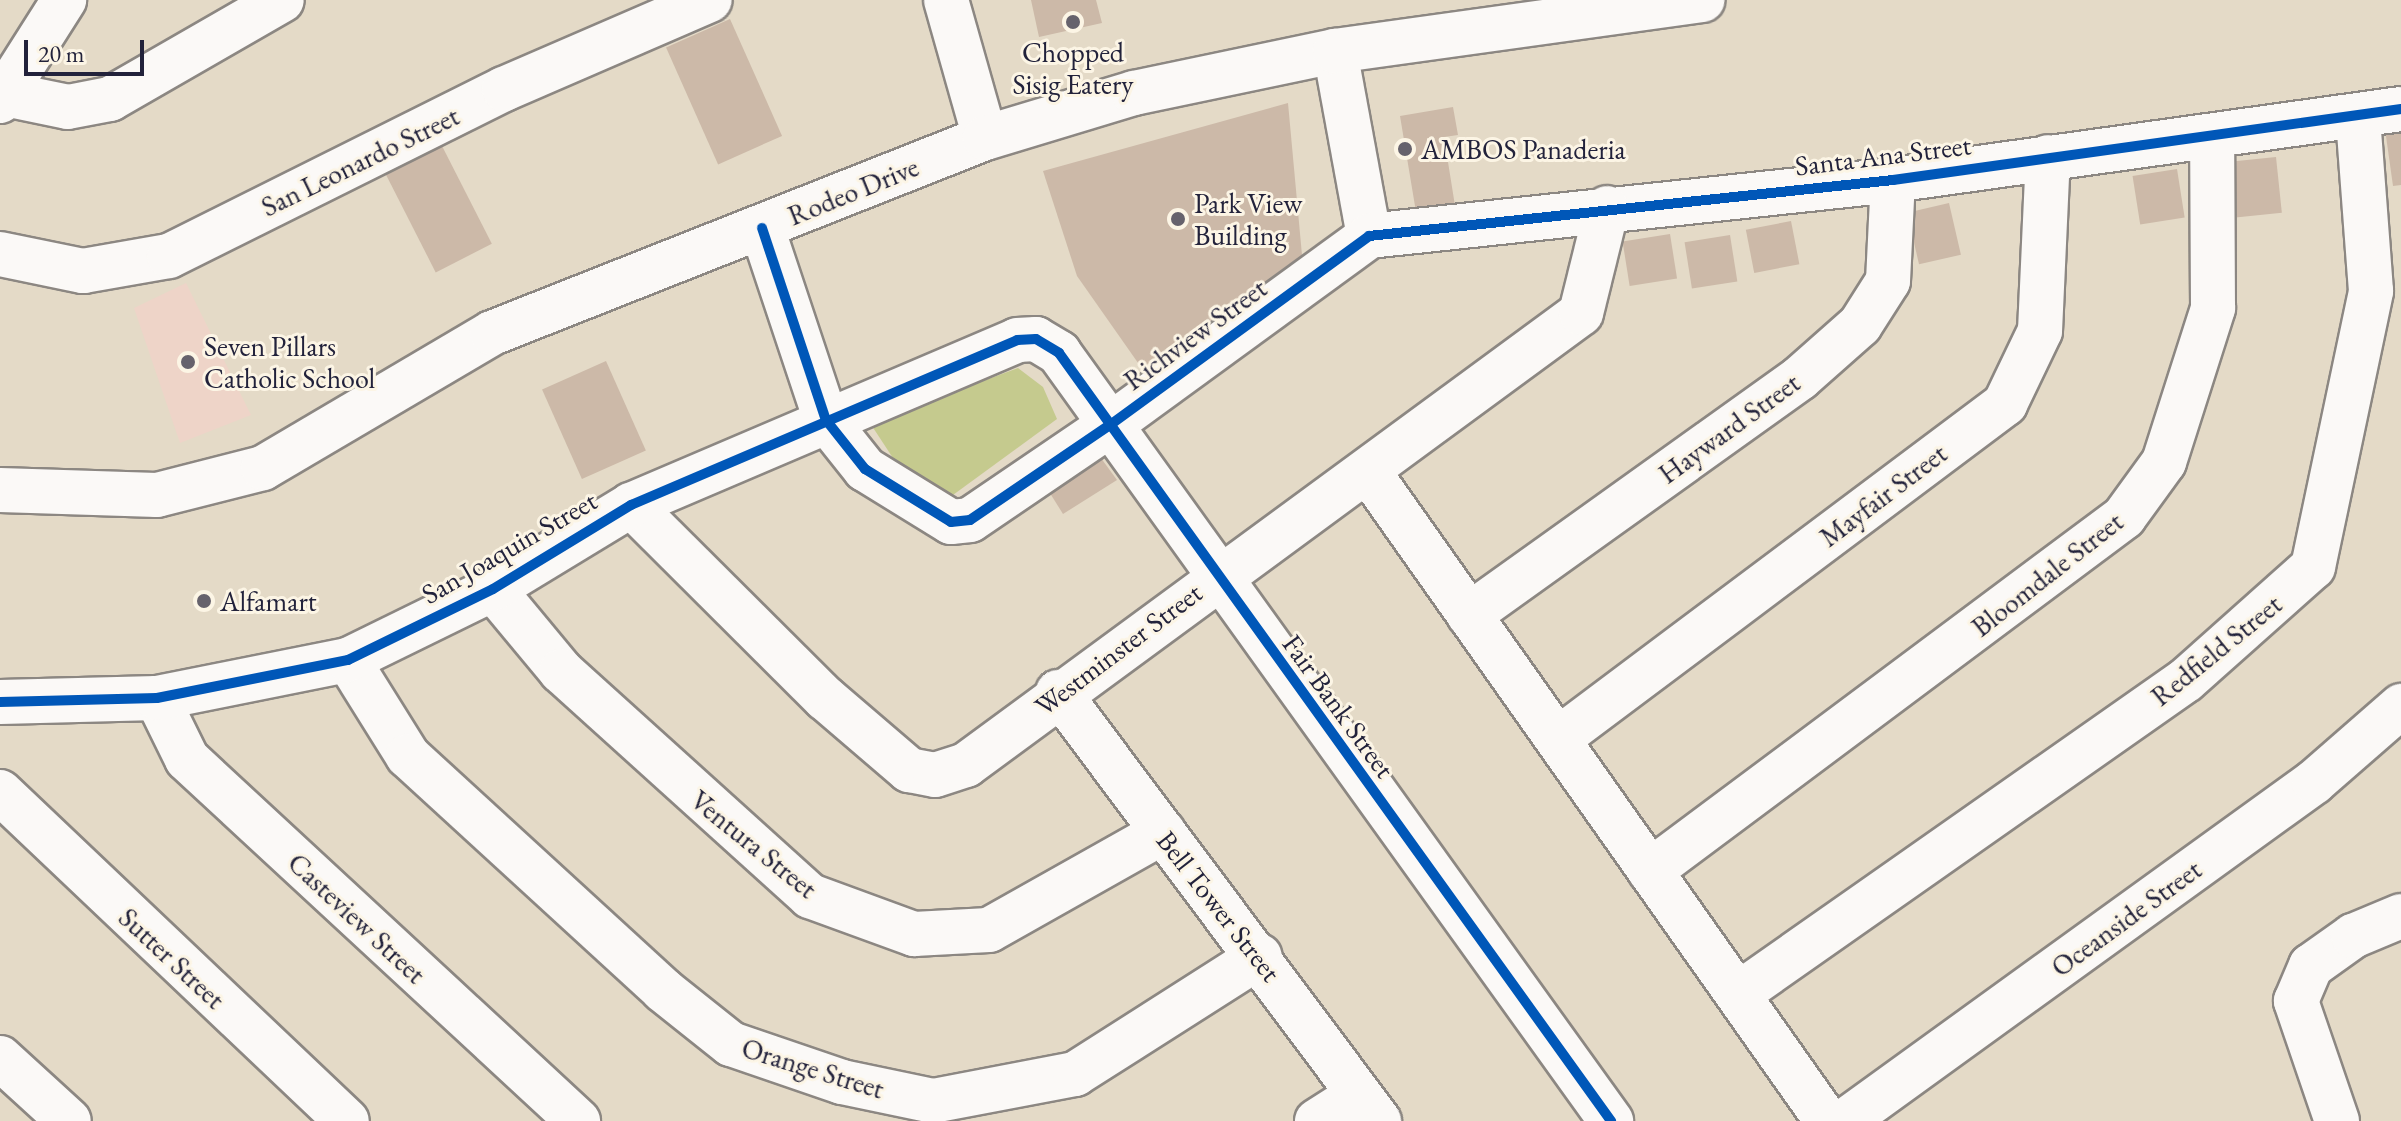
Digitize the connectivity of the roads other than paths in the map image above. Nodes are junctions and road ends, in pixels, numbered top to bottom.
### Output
1 (64, 0) edge
2 (282, 0) edge
3 (710, 0) edge
4 (946, 0) edge
5 (1702, 0) edge
6 (1335, 51) junction
7 (1, 97) edge
8 (2401, 109) edge
9 (2358, 117) junction
10 (985, 138) junction
11 (2212, 138) junction
12 (2048, 157) junction
13 (1893, 180) junction
14 (1607, 208) junction
15 (762, 228) junction
16 (1369, 236) junction
17 (0, 254) edge
18 (1017, 340) joint
19 (826, 420) junction
20 (1110, 425) junction
21 (1370, 474) junction
22 (0, 490) edge
23 (631, 505) junction
24 (1216, 576) junction
25 (493, 589) junction
26 (1469, 615) junction
27 (348, 660) junction
28 (1058, 692) junction
29 (157, 698) junction
30 (0, 702) edge
31 (2401, 706) edge
32 (1558, 739) junction
33 (0, 792) edge
34 (1163, 832) junction
35 (1650, 871) junction
36 (2401, 916) edge
37 (1260, 956) junction
38 (1741, 992) junction
39 (0, 1058) edge
40 (1368, 1108) edge
41 (69, 1121) edge
42 (347, 1121) edge
43 (578, 1121) edge
44 (1317, 1121) edge
45 (1611, 1121) edge
46 (1827, 1121) edge
47 (1845, 1121) edge
48 (2337, 1121) edge

1 - 7 street
2 - 7 street
3 - 17 street, San Leonardo Street
4 - 10 street
5 - 6 street, Rodeo Drive
6 - 10 street, Rodeo Drive
6 - 16 street
8 - 9 street, Santa Ana Street
9 - 11 street, Santa Ana Street
9 - 38 street, Redfield Street
10 - 15 street, Rodeo Drive
11 - 12 street, Santa Ana Street
11 - 35 street, Bloomdale Street
12 - 13 street, Santa Ana Street
12 - 32 street, Mayfair Street
13 - 14 street, Santa Ana Street
13 - 26 street, Hayward Street
14 - 16 street, Santa Ana Street
14 - 21 street, Westminster Street
15 - 19 street, Richview Street
15 - 22 street, Rodeo Drive
16 - 20 street, Richview Street
18 - 19 street, San Joaquin Street
18 - 20 street, Fair Bank Street
19 - 20 street, Richview Street
19 - 23 street, San Joaquin Street
20 - 24 street, Fair Bank Street
21 - 24 street, Westminster Street
21 - 26 street
23 - 25 street, San Joaquin Street
23 - 28 street, Westminster Street
24 - 28 street, Westminster Street
24 - 45 street, Fair Bank Street
25 - 27 street, San Joaquin Street
25 - 34 street, Ventura Street
26 - 32 street
27 - 29 street, San Joaquin Street
27 - 37 street, Orange Street
28 - 34 street, Bell Tower Street
29 - 30 street, San Joaquin Street
29 - 43 street, Casteview Street
31 - 47 street, Oceanside Street
32 - 35 street
33 - 42 street, Sutter Street
34 - 37 street, Bell Tower Street
35 - 38 street
36 - 48 street
37 - 40 street, Bell Tower Street
38 - 46 street
39 - 41 street
40 - 44 street

